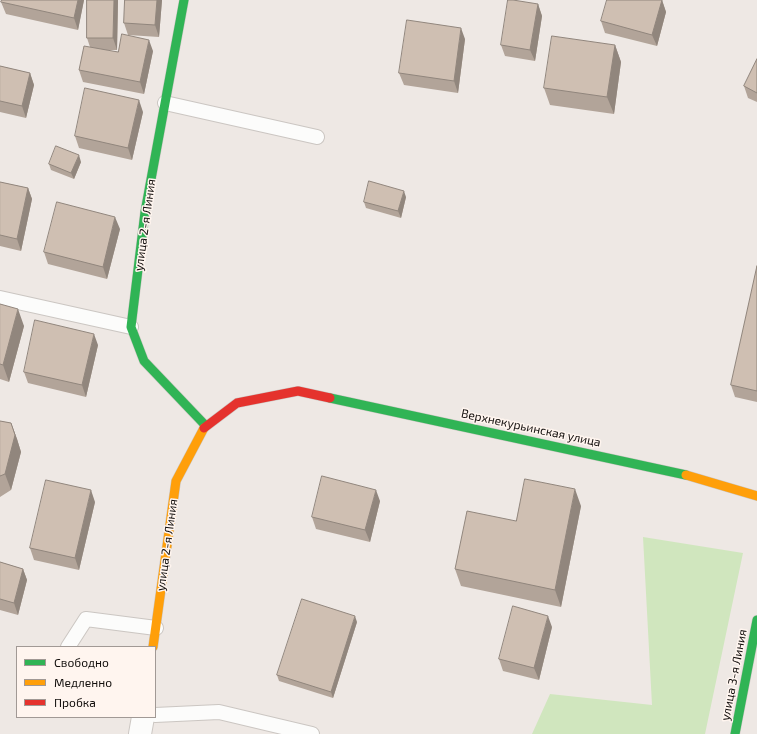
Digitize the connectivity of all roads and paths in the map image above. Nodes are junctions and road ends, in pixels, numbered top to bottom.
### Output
1 (184, 0) edge
2 (165, 103) junction
3 (317, 137) dead end
4 (0, 298) edge
5 (131, 327) junction
6 (298, 391) joint
7 (205, 425) junction
8 (757, 496) edge
9 (757, 620) edge
10 (156, 628) junction
11 (69, 646) edge
12 (153, 646) edge
13 (156, 716) edge
14 (143, 718) edge
15 (140, 734) edge
16 (312, 734) edge
17 (735, 734) edge

1 - 2 street, улица 2-я Линия
2 - 3 lane
2 - 5 street, улица 2-я Линия
4 - 5 lane
5 - 7 street, улица 2-я Линия
6 - 7 street, улица 2-я Линия
6 - 8 street, Верхнекурьинская улица
7 - 10 street, улица 2-я Линия
9 - 17 street, улица 3-я Линия
10 - 11 lane
10 - 12 street, улица 2-я Линия
13 - 16 lane
14 - 15 street

